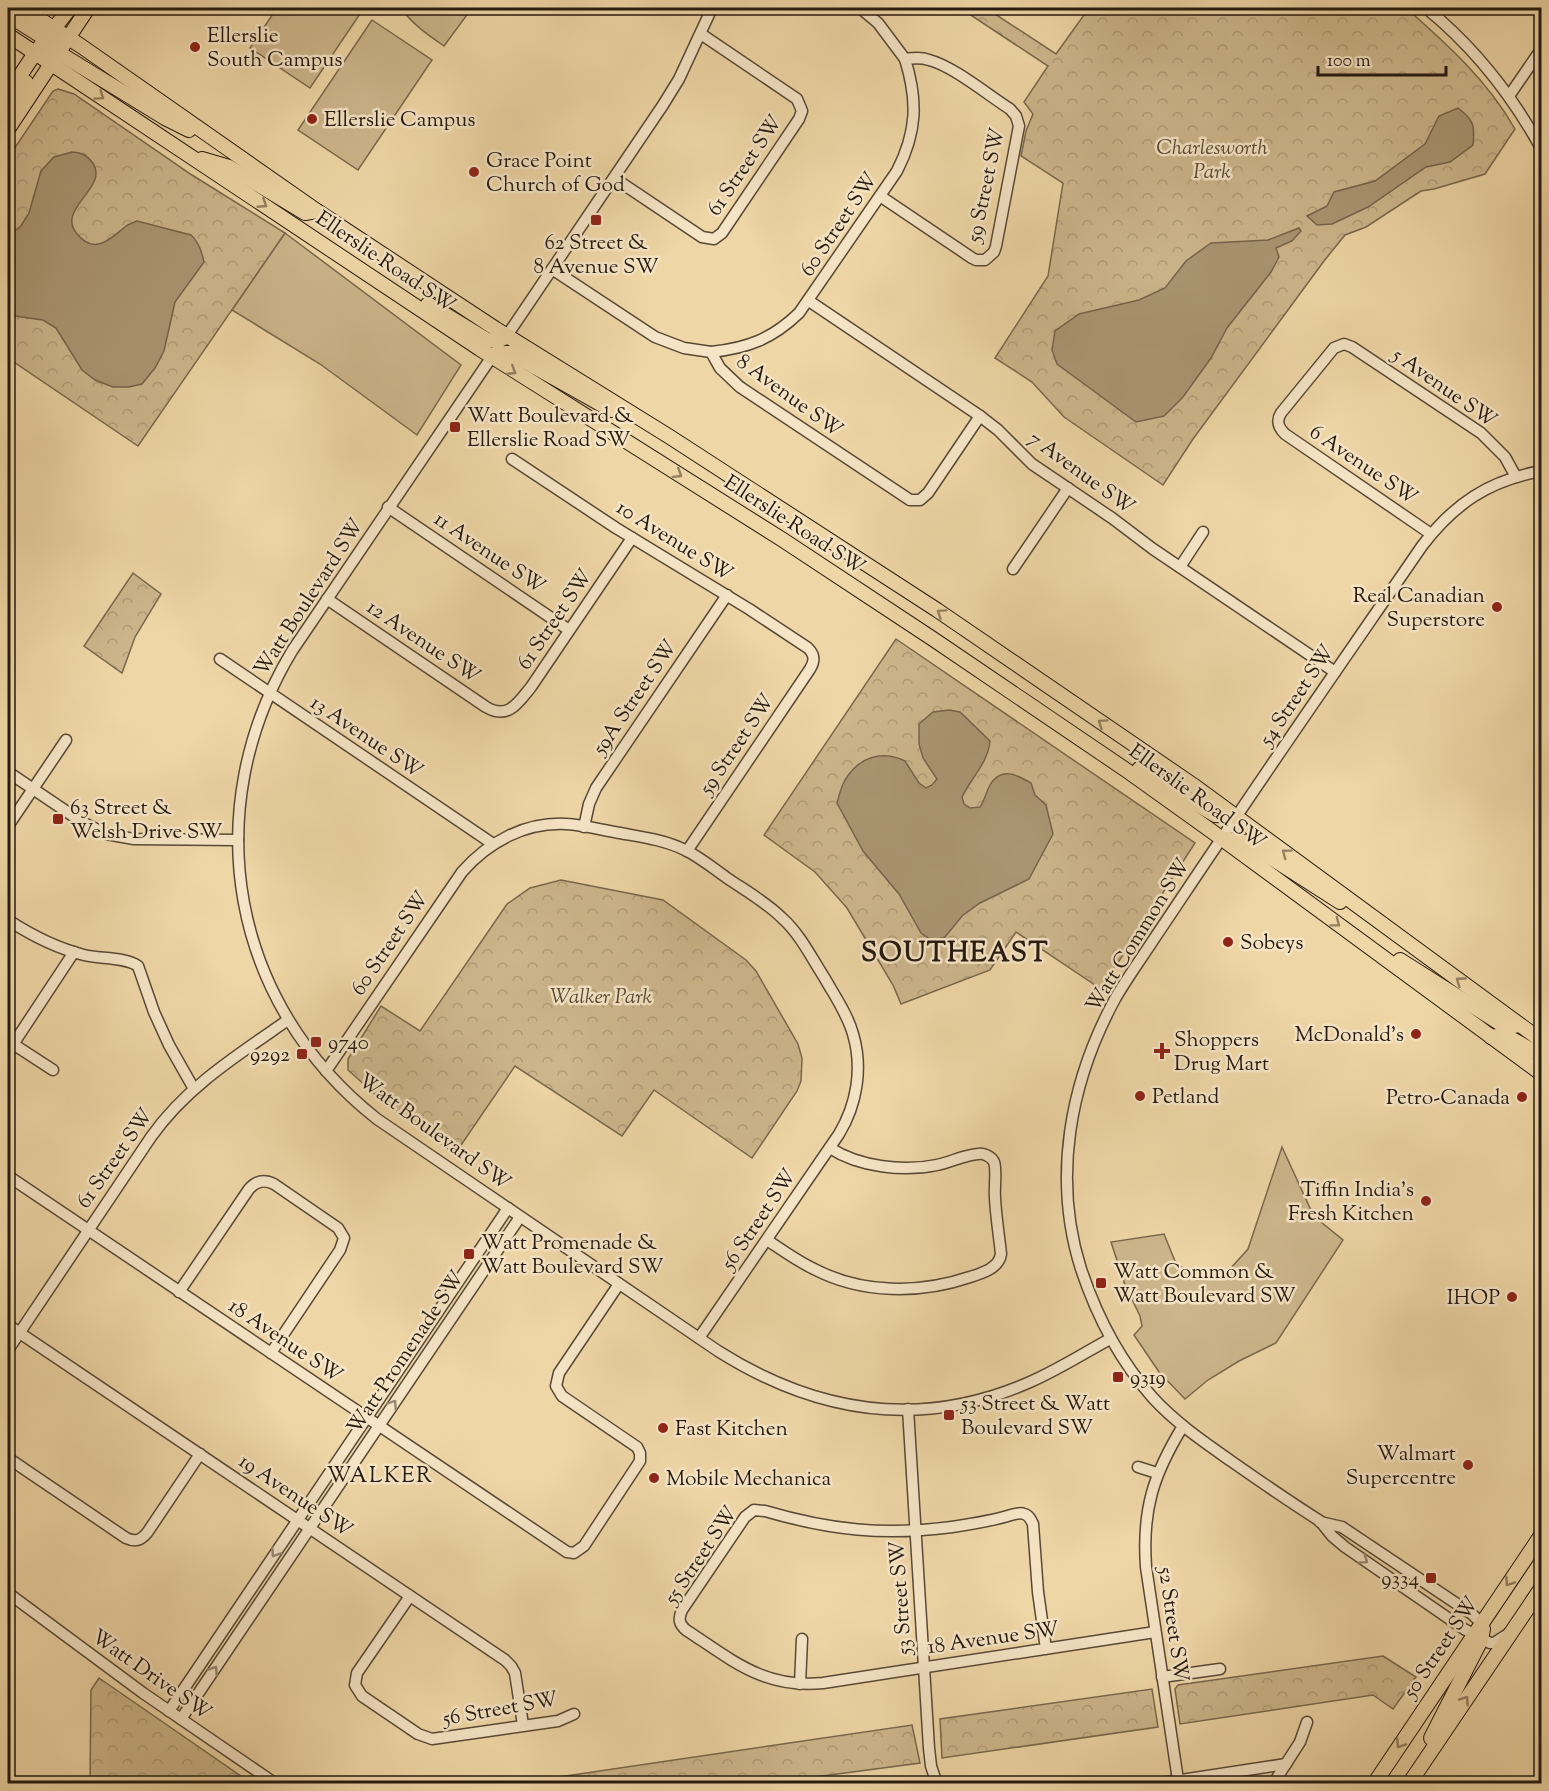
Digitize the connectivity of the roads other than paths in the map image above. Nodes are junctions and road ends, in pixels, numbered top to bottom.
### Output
1 (22, 8) edge
2 (70, 8) edge
3 (76, 8) edge
4 (88, 8) edge
5 (712, 8) edge
6 (860, 8) edge
7 (1431, 9) edge
8 (8, 15) edge
9 (701, 34) junction
10 (8, 35) edge
11 (52, 46) junction
12 (1542, 48) edge
13 (905, 59) junction
14 (8, 94) edge
15 (1509, 96) junction
16 (8, 112) edge
17 (8, 129) edge
18 (1542, 150) edge
19 (186, 155) junction
20 (614, 178) junction
21 (880, 196) junction
22 (317, 211) junction
23 (303, 231) junction
24 (552, 269) junction
25 (377, 281) junction
26 (809, 301) junction
27 (507, 336) junction
28 (711, 352) junction
29 (491, 357) junction
30 (980, 416) junction
31 (1278, 424) joint
32 (670, 437) junction
33 (512, 459) dead end
34 (1542, 471) edge
35 (1516, 477) junction
36 (1068, 488) junction
37 (388, 507) junction
38 (1203, 532) dead end
39 (1431, 534) junction
40 (632, 538) junction
41 (1180, 567) junction
42 (1012, 569) dead end
43 (726, 595) junction
44 (327, 599) junction
45 (570, 630) junction
46 (814, 657) joint
47 (220, 659) dead end
48 (1335, 672) junction
49 (269, 693) junction
50 (500, 713) joint
51 (66, 740) dead end
52 (1086, 743) junction
53 (8, 772) edge
54 (32, 789) junction
55 (1236, 816) junction
56 (8, 826) edge
57 (584, 826) junction
58 (1222, 838) junction
59 (238, 840) junction
60 (493, 844) junction
61 (687, 851) junction
62 (1374, 918) junction
63 (8, 920) edge
64 (1358, 939) junction
65 (74, 952) junction
66 (288, 1020) junction
67 (1519, 1025) junction
68 (1491, 1037) junction
69 (1542, 1041) edge
70 (10, 1048) edge
71 (1542, 1056) edge
72 (53, 1071) dead end
73 (326, 1071) junction
74 (1542, 1074) edge
75 (194, 1089) junction
76 (830, 1148) junction
77 (8, 1176) edge
78 (508, 1208) junction
79 (520, 1217) junction
80 (88, 1231) junction
81 (767, 1240) junction
82 (620, 1284) junction
83 (179, 1292) junction
84 (8, 1325) edge
85 (19, 1333) junction
86 (699, 1338) junction
87 (1110, 1339) junction
88 (8, 1350) edge
89 (271, 1353) junction
90 (908, 1409) junction
91 (366, 1418) junction
92 (378, 1426) junction
93 (1183, 1426) junction
94 (200, 1454) junction
95 (8, 1458) edge
96 (1138, 1467) dead end
97 (1157, 1473) junction
98 (297, 1520) junction
99 (1320, 1521) junction
100 (309, 1528) junction
101 (915, 1532) junction
102 (1542, 1534) edge
103 (1542, 1587) edge
104 (8, 1593) edge
105 (410, 1596) junction
106 (680, 1622) joint
107 (1481, 1623) junction
108 (1155, 1632) junction
109 (1509, 1634) junction
110 (1477, 1637) junction
111 (802, 1639) dead end
112 (1046, 1649) junction
113 (924, 1667) junction
114 (1220, 1669) dead end
115 (1162, 1677) junction
116 (800, 1684) junction
117 (169, 1710) junction
118 (574, 1714) dead end
119 (181, 1719) junction
120 (1307, 1722) dead end
121 (523, 1725) junction
122 (1286, 1764) junction
123 (1178, 1780) junction
124 (276, 1784) edge
125 (937, 1784) edge
126 (1155, 1784) edge
127 (1273, 1784) edge
128 (1374, 1784) edge
129 (1409, 1784) edge

1 - 11 main road, Ellerslie Road SW
2 - 11 main road
3 - 11 main road
4 - 11 main road
5 - 9 street, Watt Boulevard SW
6 - 13 street
7 - 15 street
8 - 11 main road
9 - 20 street, Watt Boulevard SW
9 - 20 street, 61 Street SW
10 - 11 main road, Ellerslie Road SW
11 - 14 main road
11 - 16 main road
11 - 17 main road
11 -> 19 main road, Ellerslie Road SW
11 - 22 main road, Ellerslie Road SW
12 - 15 street
13 - 21 street, 60 Street SW
13 - 21 street, 59 Street SW
15 - 18 street
19 - 22 main road
19 -> 23 main road, Ellerslie Road SW
20 - 24 street, Watt Boulevard SW
21 - 26 street, 60 Street SW
22 - 23 main road
22 - 27 main road, Ellerslie Road SW
23 - 25 main road, Ellerslie Road SW
24 - 27 street, Watt Boulevard SW
24 - 28 street, 8 Avenue SW
25 - 27 main road
25 - 29 main road, Ellerslie Road SW
26 - 28 street, 60 Street SW
26 - 30 street, 7 Avenue SW
27 - 29 street, Watt Boulevard SW
27 - 32 main road, Ellerslie Road SW
28 - 30 street, 8 Avenue SW
29 - 32 main road
29 - 37 street, Watt Boulevard SW
29 -> 52 main road, Ellerslie Road SW
30 - 36 street, 7 Avenue SW
31 - 35 street, 5 Avenue SW
31 - 39 street, 6 Avenue SW
55 -> 32 main road, Ellerslie Road SW
33 - 40 street, 10 Avenue SW
34 - 35 street, 54 Street SW
35 - 39 street, 54 Street SW
36 - 41 street, 7 Avenue SW
36 - 42 street
37 - 44 street, Watt Boulevard SW
37 - 45 street, 11 Avenue SW
38 - 41 street
39 - 48 street, 54 Street SW
40 - 43 street, 10 Avenue SW
40 - 45 street, 61 Street SW
41 - 48 street, 7 Avenue SW
43 - 46 street, 10 Avenue SW
43 - 57 street, 59A Street SW
44 - 49 street, Watt Boulevard SW
44 - 50 street, 12 Avenue SW
45 - 50 street, 61 Street SW
46 - 61 street, 59 Street SW
47 - 49 street, 13 Avenue SW
48 - 55 street, 54 Street SW
49 - 59 street, Watt Boulevard SW
49 - 60 street, 13 Avenue SW
51 - 54 street
52 - 55 main road
52 - 58 main road, Ellerslie Road SW
53 - 54 street
54 - 56 street
54 - 59 street
55 - 58 street, 54 Street SW
62 -> 55 main road, Ellerslie Road SW
57 - 60 street
57 - 61 street
58 - 62 main road
58 -> 64 main road, Ellerslie Road SW
58 - 87 street, Watt Common SW
59 - 66 street, Watt Boulevard SW
60 - 73 street, 60 Street SW
61 - 76 street, 56 Street SW
67 -> 62 main road, Ellerslie Road SW
63 - 65 street
64 - 67 main road
64 - 68 main road, Ellerslie Road SW
65 - 70 street
65 - 75 street
66 - 73 street, Watt Boulevard SW
66 - 75 street, 61 Street SW
67 - 69 main road, Ellerslie Road SW
68 - 71 main road
68 - 74 main road, Ellerslie Road SW
70 - 72 street
73 - 78 street, Watt Boulevard SW
75 - 80 street, 61 Street SW
76 - 81 street, 56 Street SW
76 - 81 street
77 - 80 street, 18 Avenue SW
78 - 79 street, Watt Boulevard SW
78 - 91 street, Watt Promenade SW
79 - 82 street, Watt Boulevard SW
92 -> 79 street, Watt Promenade SW
80 - 83 street, 18 Avenue SW
80 - 85 street, 61 Street SW
81 - 86 street, 56 Street SW
82 - 86 street, Watt Boulevard SW
82 - 92 street, 18 Avenue SW
83 - 89 street, 18 Avenue SW
83 - 89 street
84 - 85 street, 19 Avenue SW
85 - 88 street, 61 Street SW
85 - 94 street, 19 Avenue SW
86 - 90 street, Watt Boulevard SW
87 - 90 street, Watt Boulevard SW
87 - 93 street, Watt Common SW
89 - 91 street, 18 Avenue SW
90 - 101 street, 53 Street SW
91 - 92 street, 18 Avenue SW
91 - 98 street, Watt Promenade SW
92 - 100 street, Watt Promenade SW
93 - 97 street, 52 Street SW
93 - 99 street, Watt Common SW
94 - 95 street
94 - 98 street, 19 Avenue SW
96 - 97 street
97 - 108 street, 52 Street SW
98 - 100 street, 19 Avenue SW
98 -> 117 street, Watt Promenade SW
99 - 107 street, Watt Common SW
99 -> 110 street, Watt Common SW
100 - 105 street, 19 Avenue SW
119 -> 100 street, Watt Promenade SW
101 - 106 street, 55 Street SW
101 - 112 street
101 - 113 street, 53 Street SW
102 -> 107 main road, 50 Street SW
103 - 109 main road
104 - 117 street, Watt Drive SW
105 - 121 street, 19 Avenue SW
105 - 121 street, 56 Street SW
106 - 116 street, 18 Avenue SW
107 - 110 main road, 50 Street SW
108 - 112 street, 18 Avenue SW
108 - 115 street, 52 Street SW
109 - 110 street
129 -> 109 main road
110 -> 128 main road, 50 Street SW
110 - 129 main road
111 - 116 street
112 - 113 street, 18 Avenue SW
113 - 116 street, 18 Avenue SW
113 - 125 street, 53 Street SW
114 - 115 street
115 - 123 street, 52 Street SW
117 - 119 street, Watt Drive SW
118 - 121 street, 56 Street SW
119 - 124 street, Watt Drive SW
120 - 122 street
122 - 123 street
122 - 127 street
123 - 126 street

